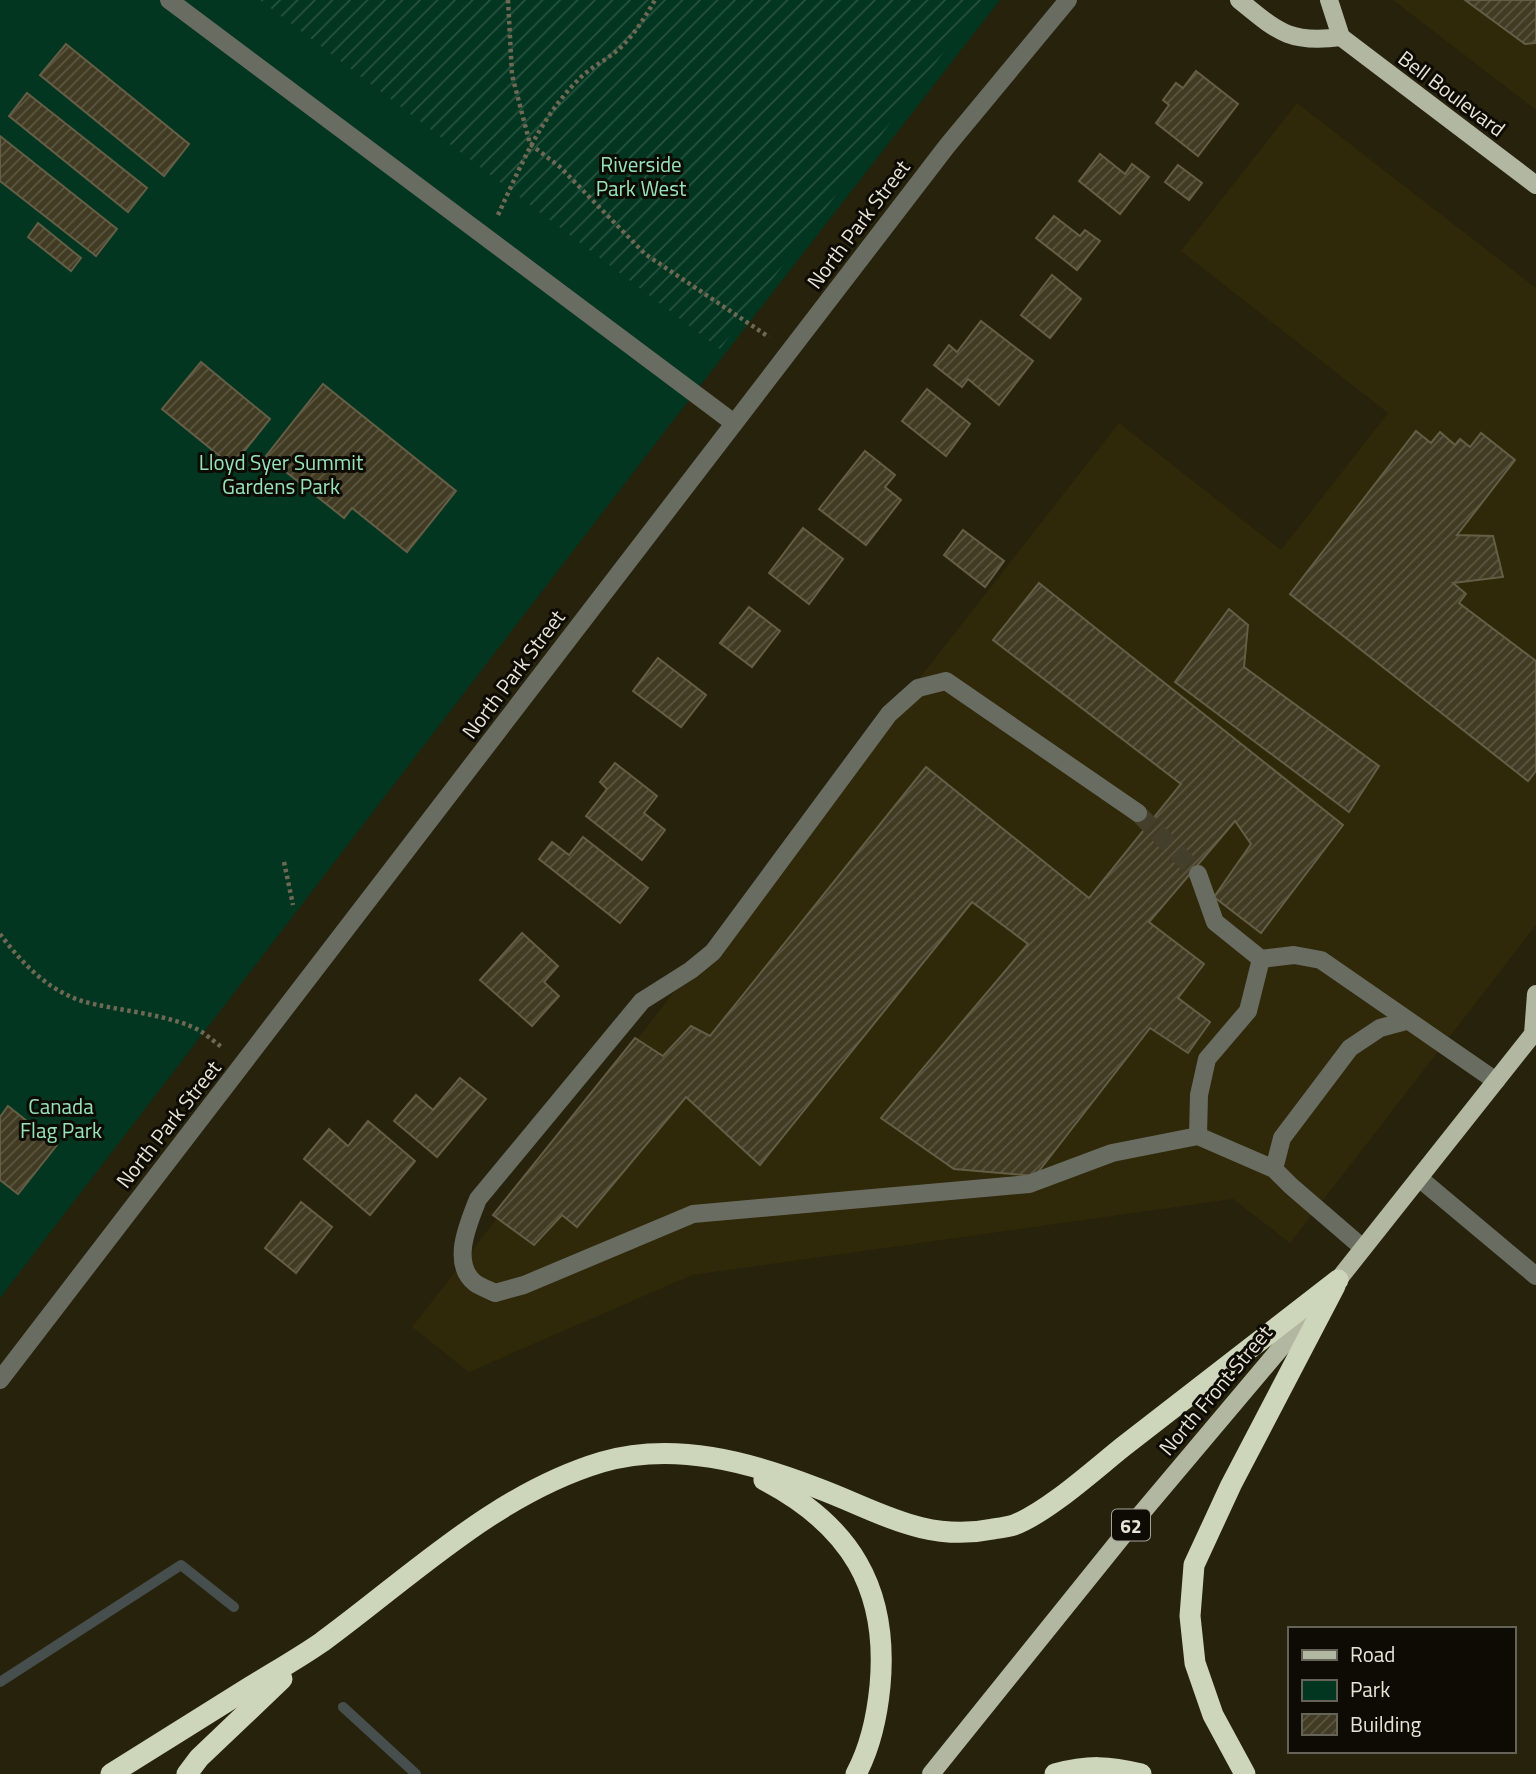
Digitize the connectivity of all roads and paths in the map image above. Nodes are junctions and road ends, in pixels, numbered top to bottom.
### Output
1 (169, 0) edge
2 (508, 0) edge
3 (655, 0) edge
4 (1068, 0) edge
5 (1239, 0) edge
6 (1329, 0) edge
7 (1341, 37) junction
8 (530, 144) junction
9 (1536, 185) edge
10 (486, 237) junction
11 (790, 351) junction
12 (734, 423) junction
13 (1138, 813) tunnel mouth
14 (284, 862) dead end
15 (1198, 874) tunnel mouth
16 (293, 905) dead end
17 (0, 934) edge
18 (1261, 959) junction
19 (1536, 994) edge
20 (1406, 1021) junction
21 (200, 1031) dead end
22 (1534, 1034) edge
23 (1496, 1081) junction
24 (1198, 1136) junction
25 (1274, 1169) junction
26 (1419, 1178) junction
27 (1363, 1248) junction
28 (1536, 1276) edge
29 (1338, 1280) junction
30 (0, 1380) edge
31 (722, 1458) junction
32 (319, 1644) junction
33 (111, 1774) edge
34 (187, 1774) edge
35 (856, 1774) edge
36 (931, 1774) edge
37 (1055, 1774) edge
38 (1141, 1774) edge
39 (1245, 1774) edge

1 - 10 street
2 - 8 path
3 - 8 path
4 - 11 street, North Park Street
5 - 7 main road
6 - 7 main road
7 - 9 main road, Bell Boulevard
8 - 10 path
8 - 11 path
10 - 12 street
11 - 12 street, North Park Street
12 - 30 street, North Park Street
13 - 24 street
14 - 16 path
15 - 18 street
17 - 21 path
18 - 20 street
18 - 24 street
19 - 22 main road, North Front Street / 62
20 - 23 street
20 - 25 street
22 - 23 main road, North Front Street / 62
23 - 26 main road, North Front Street / 62
24 - 25 street
25 - 27 street
26 - 27 main road, North Front Street / 62
26 - 28 street
27 - 29 main road, North Front Street / 62
29 - 31 highway
29 - 36 main road, North Front Street / 62
29 - 39 highway
31 - 32 highway
31 - 35 highway
32 - 33 highway
32 - 34 highway
37 - 38 highway

